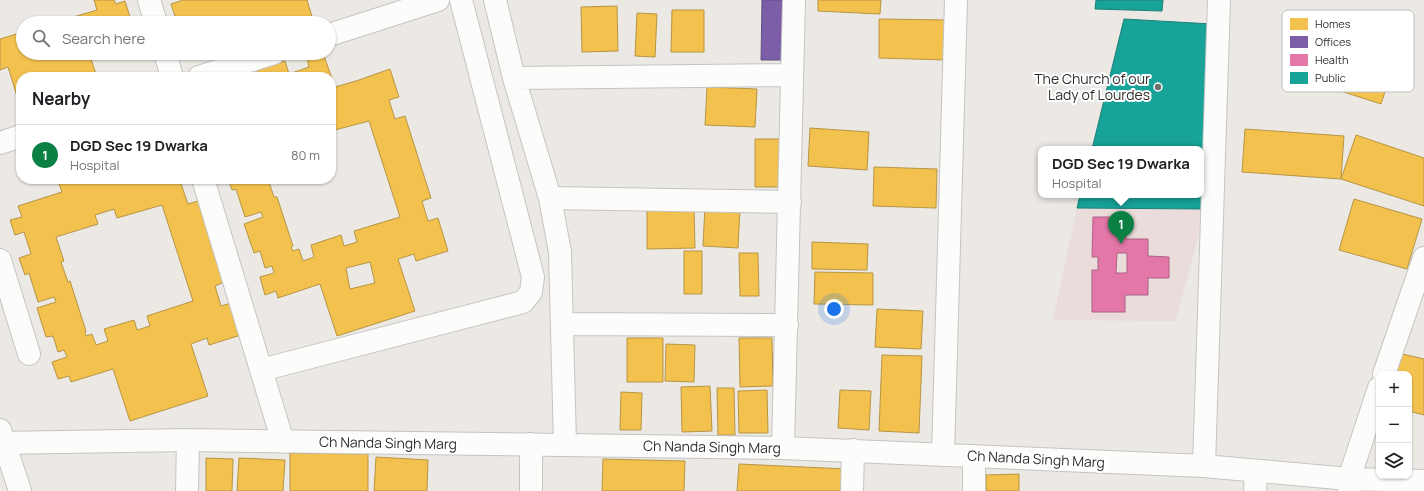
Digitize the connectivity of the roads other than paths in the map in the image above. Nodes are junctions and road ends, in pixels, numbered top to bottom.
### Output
1 (149, 0) edge
2 (438, 0) edge
3 (461, 0) edge
4 (495, 0) edge
5 (794, 0) edge
6 (956, 0) edge
7 (1219, 0) edge
8 (154, 16) edge
9 (336, 33) edge
10 (167, 60) edge
11 (252, 60) edge
12 (171, 72) edge
13 (215, 72) edge
14 (792, 75) junction
15 (514, 78) junction
16 (16, 138) edge
17 (0, 143) edge
18 (205, 184) edge
19 (550, 198) junction
20 (790, 202) junction
21 (1424, 258) edge
22 (0, 260) edge
23 (562, 324) junction
24 (787, 325) junction
25 (29, 354) dead end
26 (261, 370) junction
27 (1385, 371) edge
28 (1376, 398) edge
29 (1, 439) edge
30 (188, 440) junction
31 (283, 442) junction
32 (531, 444) junction
33 (565, 444) junction
34 (783, 448) junction
35 (853, 450) junction
36 (943, 455) junction
37 (974, 456) junction
38 (1204, 466) junction
39 (1255, 481) edge
40 (1424, 481) edge
41 (1349, 485) edge
42 (20, 491) edge
43 (187, 491) edge
44 (530, 491) edge
45 (852, 491) edge
46 (974, 491) edge

1 - 8 street
2 - 9 street
3 - 26 street
4 - 15 street
5 - 14 street
6 - 36 street
7 - 38 street
10 - 12 street
11 - 13 street
14 - 15 street
14 - 20 street
15 - 19 street
16 - 17 street
18 - 26 street
19 - 20 street
19 - 23 street
20 - 24 street
21 - 27 street
22 - 25 street
23 - 24 street
23 - 33 street
24 - 34 street
26 - 31 street
28 - 41 street
29 - 30 street, Ch Nanda Singh Marg
29 - 42 street
30 - 31 street, Ch Nanda Singh Marg
30 - 43 street
31 - 32 street, Ch Nanda Singh Marg
32 - 33 street, Ch Nanda Singh Marg
32 - 44 street
33 - 34 street, Ch Nanda Singh Marg
34 - 35 street, Ch Nanda Singh Marg
35 - 36 street, Ch Nanda Singh Marg
35 - 45 street
36 - 37 street, Ch Nanda Singh Marg
37 - 38 street, Ch Nanda Singh Marg
37 - 46 street
38 - 39 street, Ch Nanda Singh Marg
39 - 41 street, Ch Nanda Singh Marg
40 - 41 street, Ch Nanda Singh Marg

